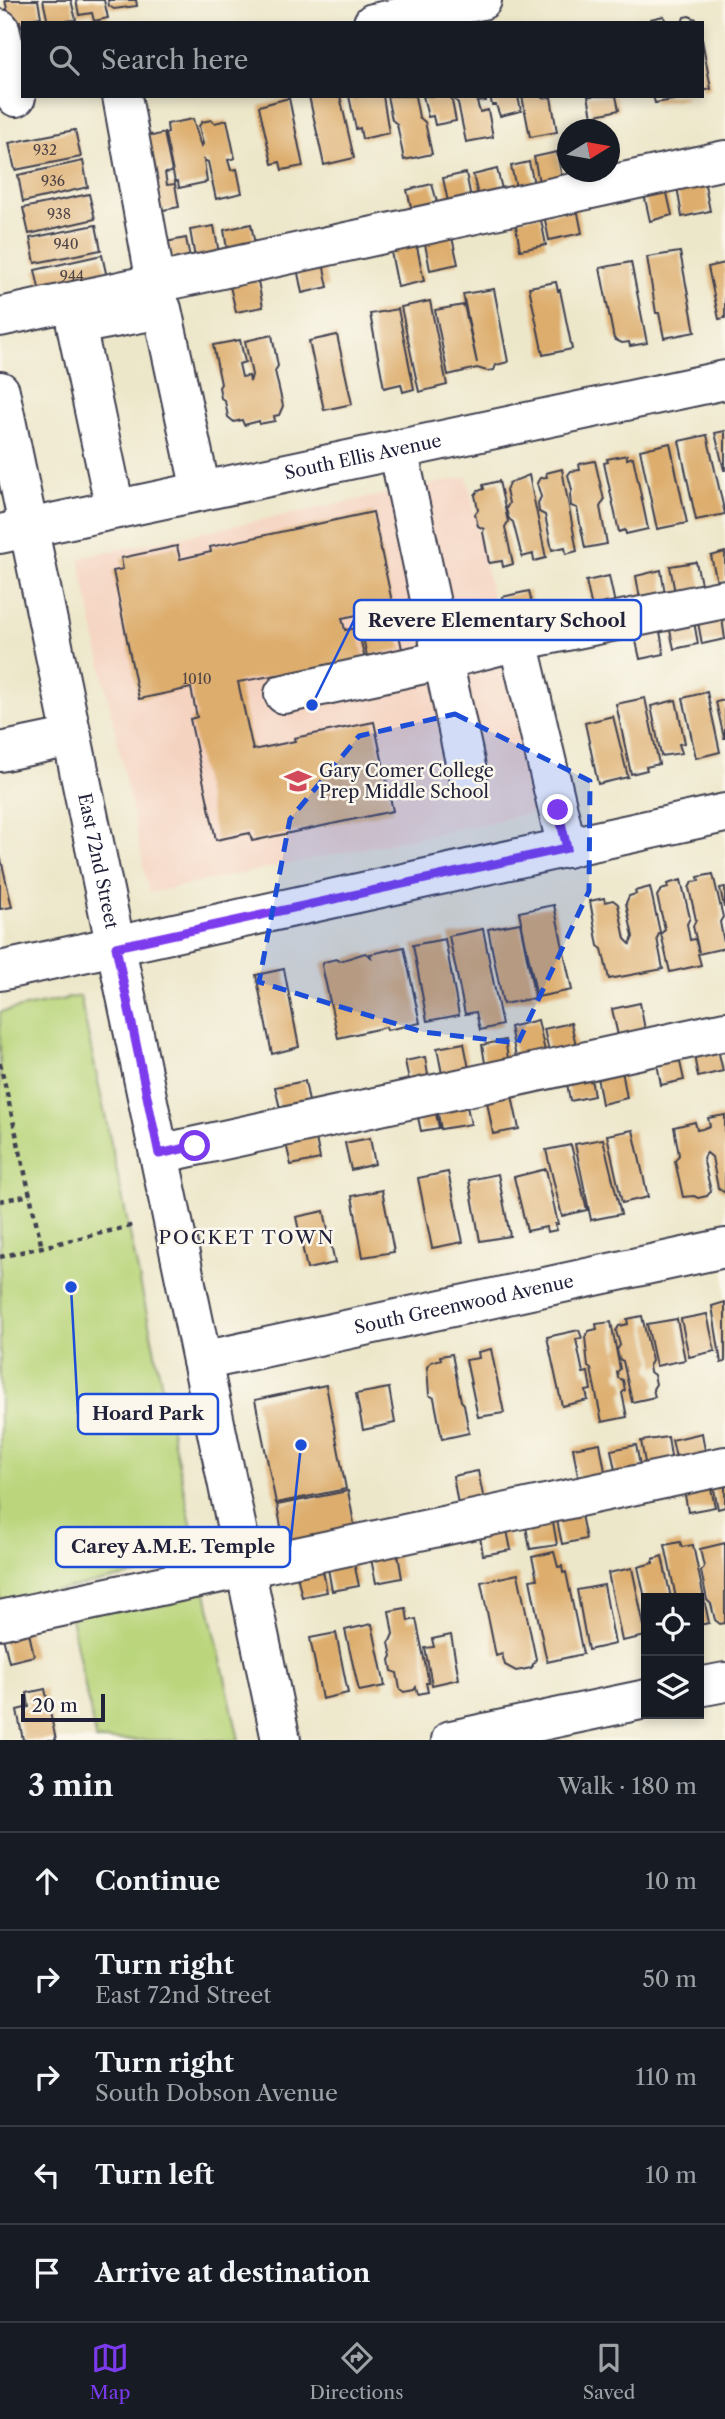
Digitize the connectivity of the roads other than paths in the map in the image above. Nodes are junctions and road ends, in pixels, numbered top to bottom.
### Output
1 (482, 0) edge
2 (382, 21) edge
3 (0, 29) edge
4 (13, 98) edge
5 (122, 98) edge
6 (725, 160) edge
7 (156, 283) junction
8 (0, 317) edge
9 (725, 380) edge
10 (0, 391) edge
11 (398, 449) junction
12 (201, 491) junction
13 (114, 509) junction
14 (14, 531) edge
15 (725, 599) edge
16 (518, 641) junction
17 (443, 660) junction
18 (284, 694) dead end
19 (72, 737) junction
20 (0, 752) edge
21 (468, 776) dead end
22 (725, 813) edge
23 (567, 848) junction
24 (116, 947) junction
25 (0, 971) edge
26 (725, 1031) edge
27 (159, 1154) junction
28 (725, 1248) edge
29 (202, 1361) junction
30 (725, 1466) edge
31 (245, 1568) junction
32 (0, 1620) edge
33 (725, 1682) edge
34 (704, 1686) edge
35 (641, 1700) edge
36 (281, 1740) edge
37 (452, 1740) edge

1 - 2 street
3 - 4 street
5 - 7 street
6 - 7 street
7 - 8 street
9 - 11 street, South Ellis Avenue
10 - 14 street, East 72nd Street
11 - 12 street, South Ellis Avenue
11 - 17 street
12 - 13 street, South Ellis Avenue
12 - 13 street
13 - 14 street, South Ellis Avenue
14 - 19 street, East 72nd Street
15 - 16 street
16 - 17 street
16 - 23 street
17 - 18 street
17 - 21 street
19 - 20 street
19 - 24 street, East 72nd Street
22 - 23 street
23 - 24 street
24 - 25 street
24 - 27 street, East 72nd Street
26 - 27 street
27 - 29 street, East 72nd Street
28 - 29 street, South Greenwood Avenue
29 - 31 street, East 72nd Street
30 - 31 street
31 - 32 street
31 - 36 street, East 72nd Street
33 - 34 street
35 - 37 street

